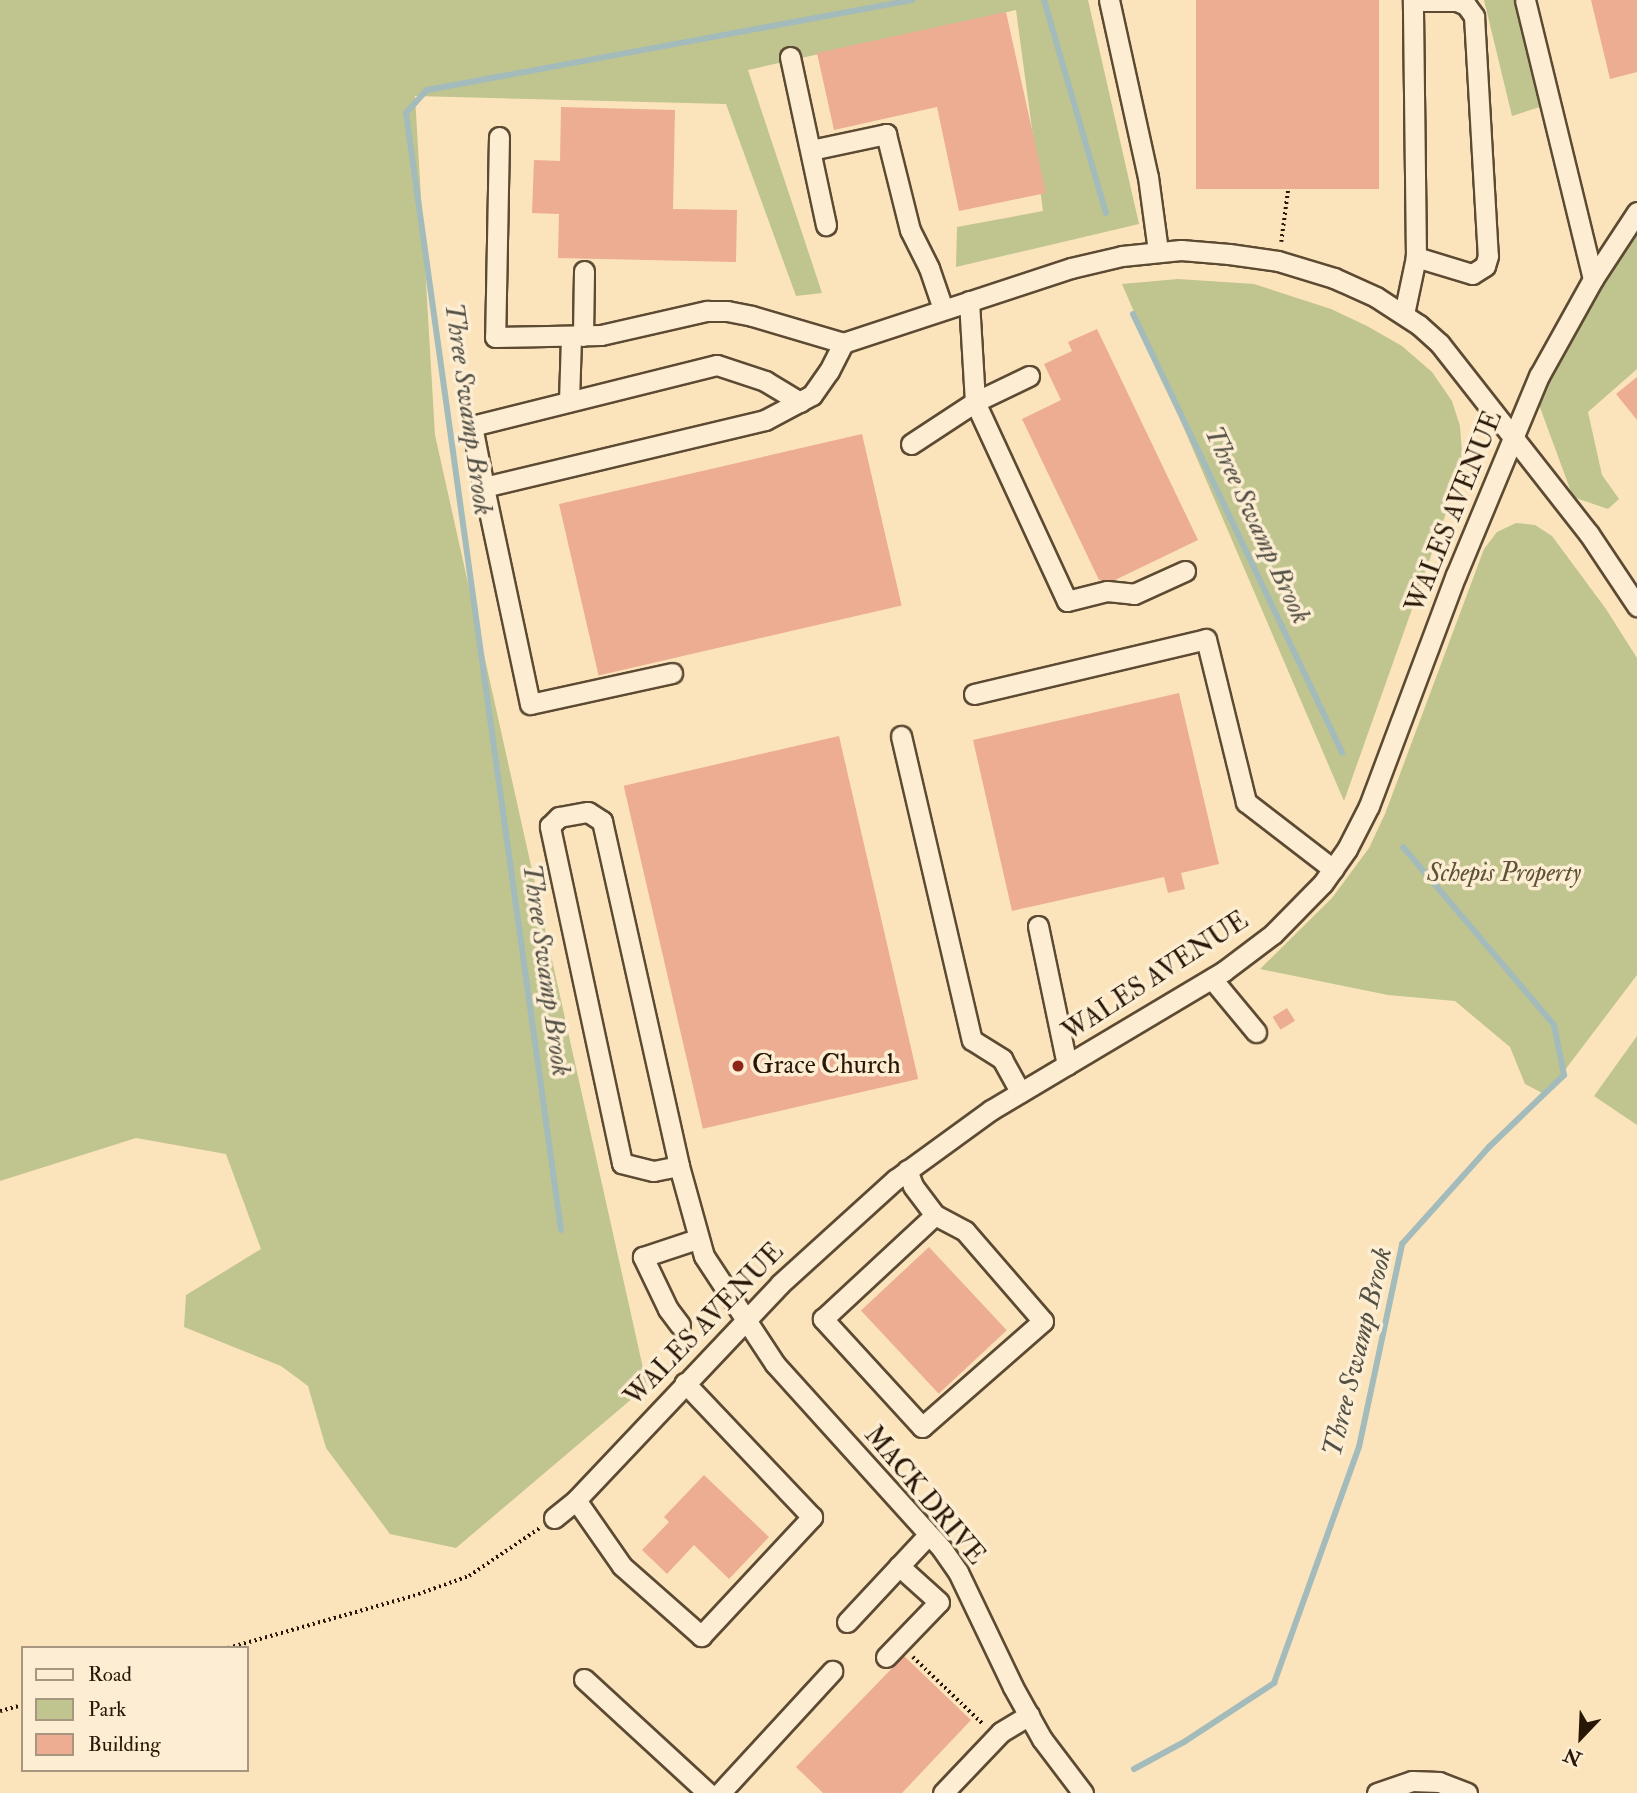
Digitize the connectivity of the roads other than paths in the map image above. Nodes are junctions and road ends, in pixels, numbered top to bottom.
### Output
1 (1109, 0) edge
2 (1413, 0) edge
3 (1525, 0) edge
4 (790, 57) dead end
5 (499, 137) dead end
6 (811, 150) junction
7 (1637, 212) edge
8 (826, 225) dead end
9 (1158, 251) junction
10 (1416, 257) junction
11 (584, 271) dead end
12 (1593, 279) junction
13 (969, 301) junction
14 (943, 309) junction
15 (1404, 314) junction
16 (577, 336) junction
17 (843, 343) junction
18 (1029, 376) dead end
19 (569, 401) junction
20 (800, 402) junction
21 (975, 402) junction
22 (1512, 436) junction
23 (911, 444) dead end
24 (484, 487) junction
25 (1185, 571) dead end
26 (1637, 606) edge
27 (672, 673) dead end
28 (974, 694) dead end
29 (901, 736) dead end
30 (1333, 869) junction
31 (1038, 926) dead end
32 (1212, 979) junction
33 (1256, 1032) dead end
34 (1067, 1065) junction
35 (1020, 1092) junction
36 (679, 1166) junction
37 (906, 1170) junction
38 (935, 1215) junction
39 (697, 1239) junction
40 (744, 1320) junction
41 (680, 1325) dead end
42 (685, 1383) junction
43 (576, 1500) junction
44 (554, 1518) road end
45 (928, 1535) junction
46 (900, 1566) junction
47 (847, 1622) dead end
48 (892, 1651) road end
49 (832, 1671) dead end
50 (584, 1679) dead end
51 (1028, 1715) junction
52 (708, 1793) edge
53 (720, 1793) edge
54 (943, 1793) edge
55 (1083, 1793) edge
56 (1377, 1793) edge
57 (1467, 1793) edge

1 - 9 street
2 - 10 street
2 - 10 street
3 - 12 street
4 - 6 street
5 - 16 street
6 - 8 street
6 - 14 street
7 - 12 street, WALES AVENUE
9 - 13 street
9 - 15 street
10 - 15 street
11 - 16 street
12 - 22 street, WALES AVENUE
13 - 14 street
13 - 21 street
14 - 17 street
15 - 22 street
16 - 17 street
16 - 19 street
17 - 20 street
18 - 21 street
19 - 20 street
19 - 24 street
20 - 24 street
21 - 23 street
21 - 25 street
22 - 26 street
22 - 30 street, WALES AVENUE
24 - 27 street
28 - 30 street
29 - 35 street
30 - 32 street, WALES AVENUE
31 - 34 street
32 - 33 street
32 - 34 street, WALES AVENUE
34 - 35 street, WALES AVENUE
35 - 37 street, WALES AVENUE
36 - 36 street, MACK DRIVE
36 - 39 street, MACK DRIVE
37 - 38 street
37 - 40 street, WALES AVENUE
38 - 38 street
39 - 40 street, MACK DRIVE
39 - 41 street
40 - 42 street, WALES AVENUE
40 - 45 street, MACK DRIVE
42 - 43 street, WALES AVENUE
42 - 43 street
43 - 44 street, WALES AVENUE
45 - 46 street
45 - 51 street, MACK DRIVE
46 - 47 street
46 - 48 street
49 - 53 street
50 - 52 street
51 - 54 street
51 - 55 street, MACK DRIVE
56 - 57 street

